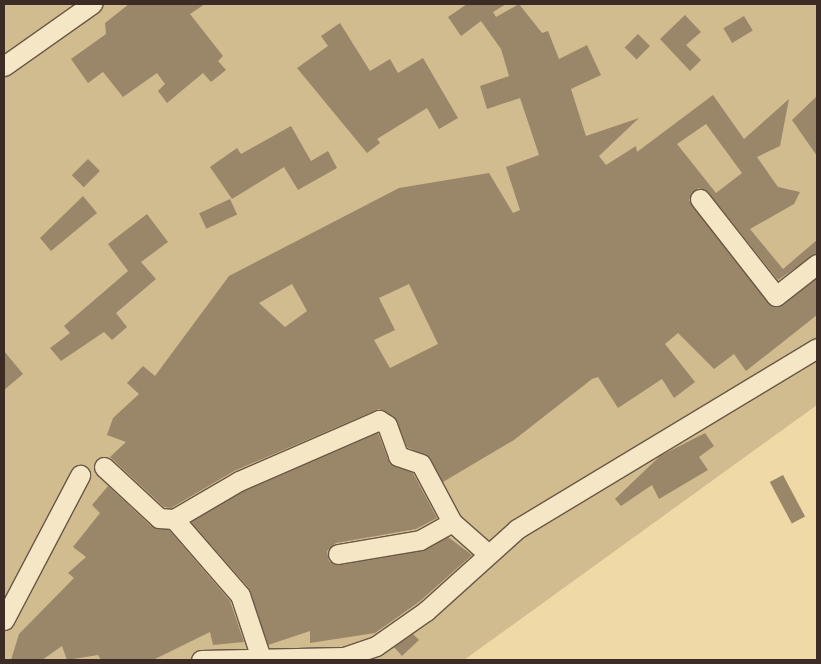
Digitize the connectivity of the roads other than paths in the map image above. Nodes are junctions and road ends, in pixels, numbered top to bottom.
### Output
1 (92, 4) edge
2 (4, 66) edge
3 (700, 199) dead end
4 (817, 264) edge
5 (817, 348) edge
6 (104, 467) dead end
7 (80, 475) dead end
8 (174, 519) junction
9 (452, 522) junction
10 (487, 553) junction
11 (338, 554) dead end
12 (4, 620) edge
13 (260, 658) junction
14 (201, 660) edge

1 - 2 street
3 - 4 street
5 - 10 street
6 - 8 street
7 - 12 street
8 - 9 street
8 - 13 street
9 - 10 street
9 - 11 street
10 - 13 street
13 - 14 street

